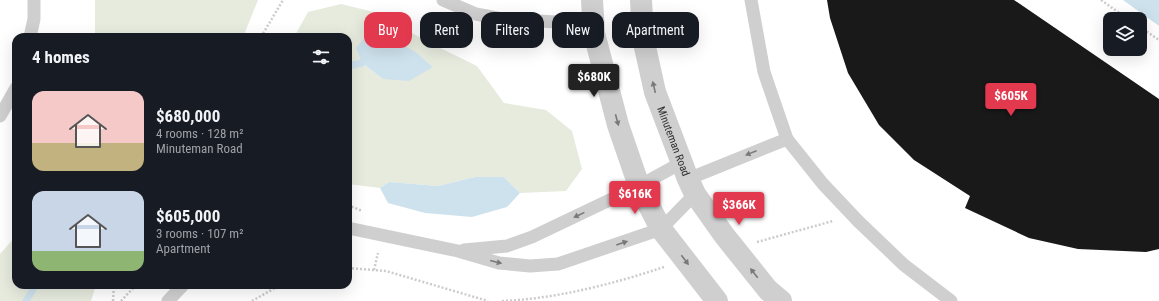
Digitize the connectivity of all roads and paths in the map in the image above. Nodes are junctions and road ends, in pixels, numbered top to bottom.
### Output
1 (34, 0) edge
2 (283, 0) edge
3 (443, 0) edge
4 (592, 0) edge
5 (641, 0) edge
6 (751, 0) edge
7 (1100, 0) edge
8 (593, 12) edge
9 (1118, 12) edge
10 (552, 22) edge
11 (1147, 32) edge
12 (31, 33) edge
13 (263, 33) edge
14 (1158, 39) edge
15 (598, 48) edge
16 (12, 95) edge
17 (0, 116) edge
18 (787, 138) junction
19 (688, 179) junction
20 (639, 186) junction
21 (352, 229) edge
22 (661, 229) junction
23 (380, 248) dead end
24 (458, 251) junction
25 (352, 268) edge
26 (374, 270) junction
27 (114, 289) edge
28 (132, 289) edge
29 (179, 289) edge
30 (273, 289) edge
31 (113, 301) edge
32 (121, 301) edge
33 (168, 301) edge
34 (252, 301) edge
35 (488, 301) edge
36 (716, 301) edge
37 (781, 301) edge
38 (951, 301) edge

1 - 12 lane
2 - 13 path
3 - 10 lane
4 - 8 street
19 -> 5 street, Minuteman Road
6 - 18 lane
7 - 9 path
11 - 14 path
15 -> 20 street
16 - 17 lane
18 -> 19 lane
18 - 38 lane
19 - 20 lane
19 - 22 lane
37 -> 19 street, Minuteman Road
20 - 22 street
20 -> 24 lane
21 - 24 lane
24 -> 22 lane
22 -> 36 street
23 - 26 path
25 - 26 path
26 - 35 path
27 - 31 path
28 - 32 path
29 - 33 lane
30 - 34 path

